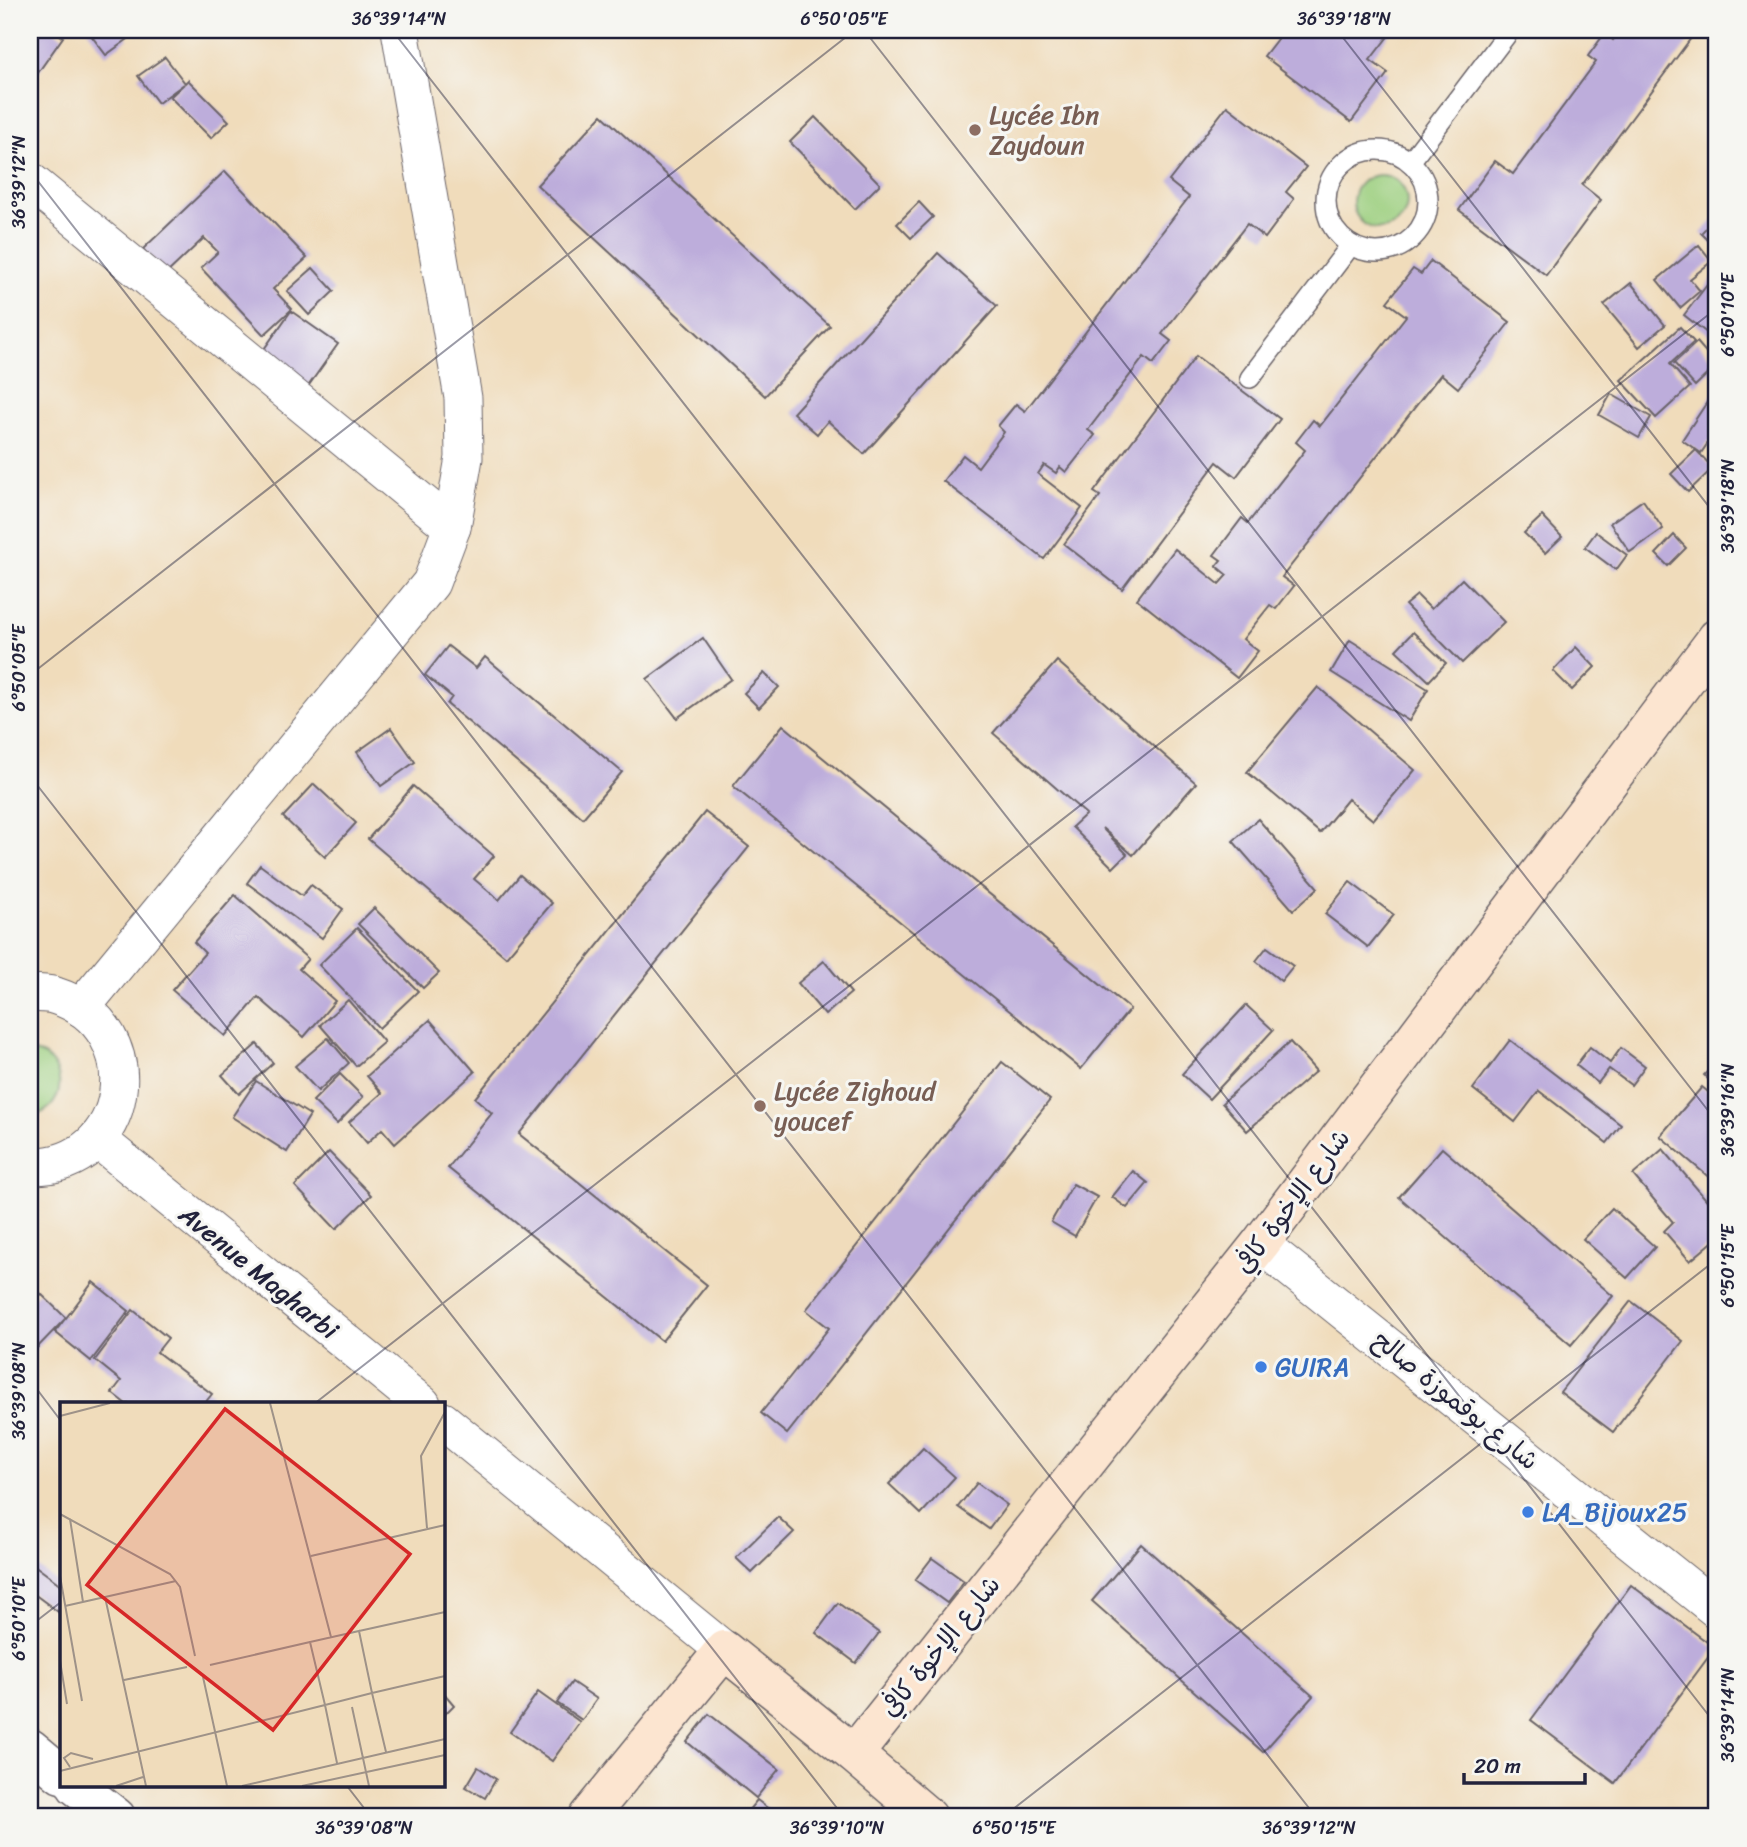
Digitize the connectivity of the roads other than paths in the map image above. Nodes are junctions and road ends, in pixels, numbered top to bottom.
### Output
1 (400, 30) edge
2 (1510, 30) edge
3 (1410, 162) junction
4 (30, 181) edge
5 (1351, 245) junction
6 (1250, 378) dead end
7 (452, 527) junction
8 (1717, 638) edge
9 (30, 993) edge
10 (82, 1008) junction
11 (97, 1139) junction
12 (30, 1166) edge
13 (1260, 1244) junction
14 (420, 1402) edge
15 (444, 1422) edge
16 (1717, 1610) edge
17 (724, 1650) junction
18 (30, 1748) edge
19 (854, 1754) junction
20 (60, 1773) edge
21 (77, 1787) edge
22 (116, 1817) edge
23 (588, 1817) edge
24 (928, 1817) edge

1 - 7 street
2 - 3 lane
3 - 5 lane
3 - 5 lane
4 - 7 street
5 - 6 lane
7 - 10 street
8 - 13 main road, شارع الإخوة كافي
9 - 10 street
10 - 11 street
11 - 12 street
11 - 14 street, Avenue Magharbi
13 - 16 street, شارع بوقموزة صالح
13 - 19 main road, شارع الإخوة كافي
15 - 17 street
17 - 19 main road
17 - 23 main road
18 - 20 street
19 - 24 main road
21 - 22 street

